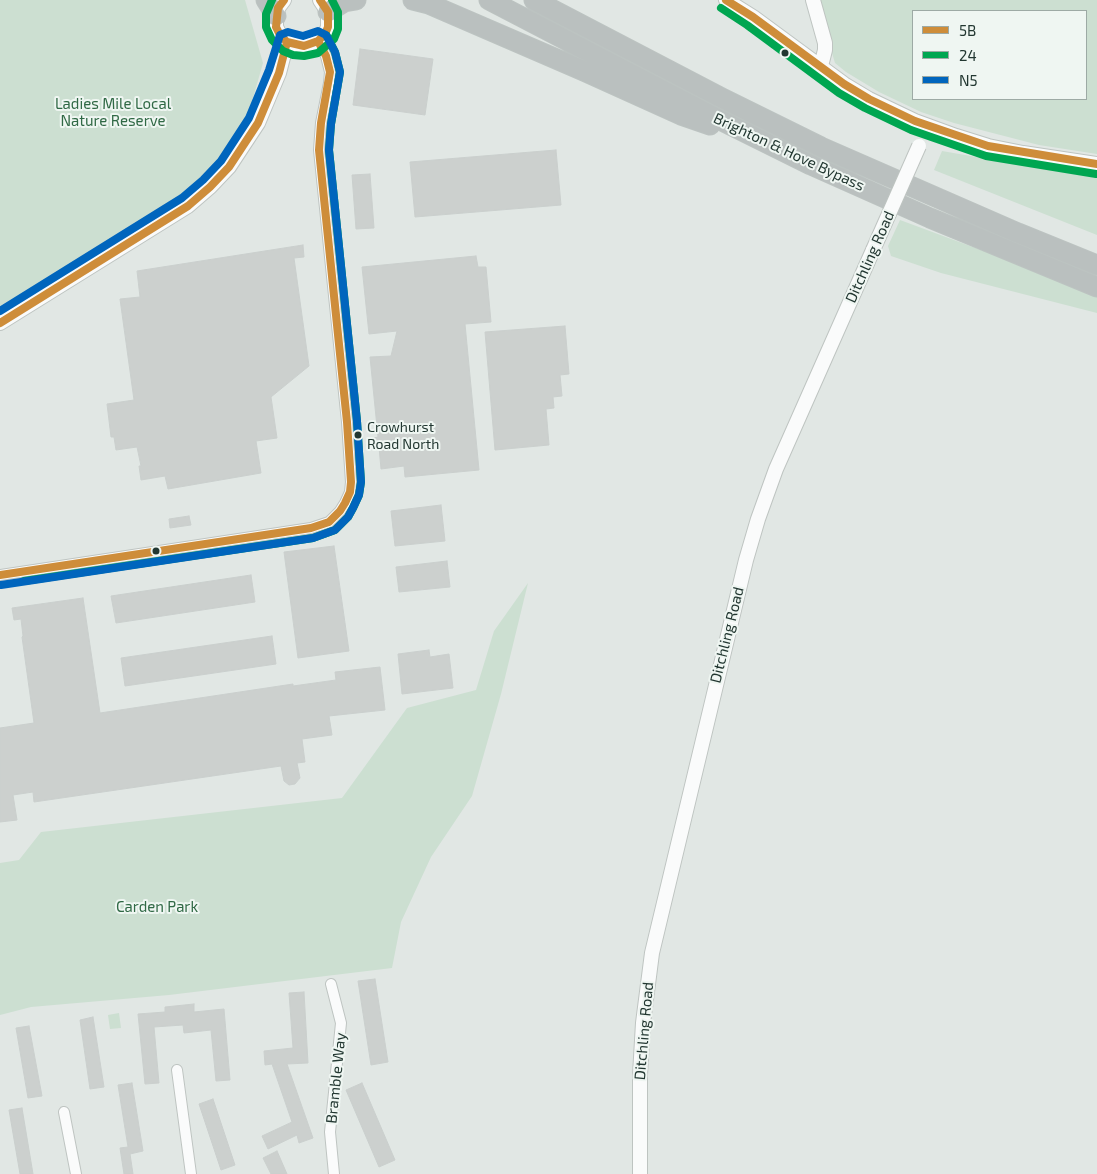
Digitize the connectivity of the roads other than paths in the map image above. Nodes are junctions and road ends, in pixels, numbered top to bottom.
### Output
1 (356, 0) edge
2 (413, 0) edge
3 (489, 0) edge
4 (534, 0) edge
5 (726, 0) edge
6 (813, 0) edge
7 (275, 5) edge
8 (324, 6) edge
9 (318, 41) junction
10 (287, 42) junction
11 (820, 66) junction
12 (926, 126) junction
13 (764, 142) junction
14 (1097, 164) edge
15 (1097, 265) edge
16 (1097, 287) edge
17 (0, 323) edge
18 (0, 575) edge
19 (331, 984) dead end
20 (177, 1070) dead end
21 (64, 1112) dead end
22 (76, 1174) edge
23 (191, 1174) edge
24 (334, 1174) edge
25 (640, 1174) edge

1 - 8 highway
2 - 13 highway
3 - 13 highway, Brighton & Hove Bypass
4 - 15 highway, Brighton & Hove Bypass
5 - 11 street
6 - 11 street
7 - 10 street
8 - 9 street
9 - 10 street
9 - 18 street
10 - 17 street
11 - 12 street
12 - 14 street
12 - 25 street, Ditchling Road, bridge
13 - 16 highway, Brighton & Hove Bypass
19 - 24 street, Bramble Way
20 - 23 street
21 - 22 street

